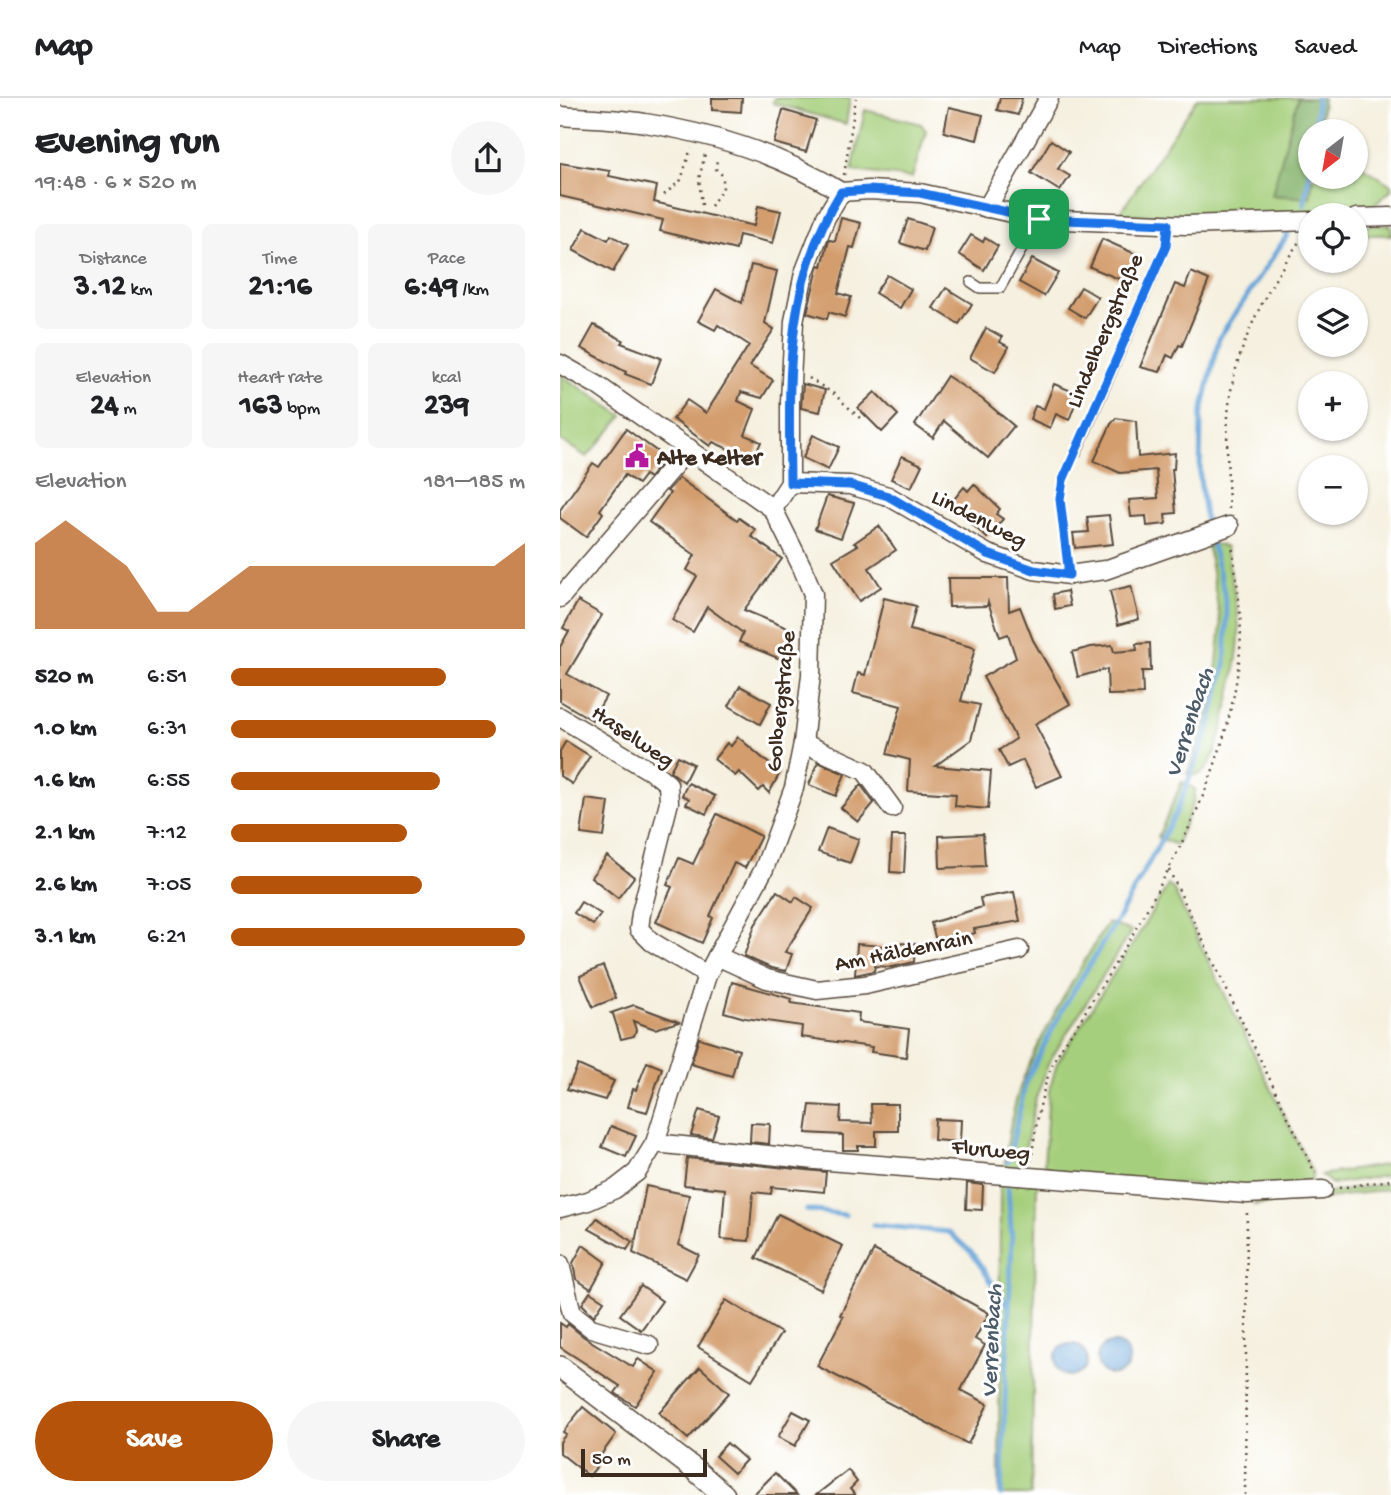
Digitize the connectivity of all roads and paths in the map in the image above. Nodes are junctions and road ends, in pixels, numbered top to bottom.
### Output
1 (856, 98) edge
2 (1049, 98) edge
3 (560, 116) edge
4 (707, 137) junction
5 (841, 192) junction
6 (664, 195) dead end
7 (702, 205) dead end
8 (711, 206) dead end
9 (987, 208) junction
10 (1388, 213) edge
11 (1368, 216) edge
12 (1039, 219) junction
13 (1168, 224) junction
14 (1298, 228) edge
15 (1298, 244) edge
16 (971, 282) dead end
17 (560, 364) edge
18 (791, 368) junction
19 (862, 420) dead end
20 (688, 448) junction
21 (1076, 453) joint
22 (790, 483) junction
23 (773, 509) junction
24 (1229, 526) junction
25 (1069, 575) junction
26 (560, 598) edge
27 (560, 717) edge
28 (803, 743) junction
29 (892, 808) dead end
30 (1168, 870) junction
31 (1019, 950) dead end
32 (718, 956) junction
33 (708, 975) junction
34 (654, 1143) junction
35 (1028, 1176) junction
36 (1391, 1180) edge
37 (1323, 1190) junction
38 (1247, 1194) junction
39 (560, 1208) edge
40 (560, 1264) edge
41 (649, 1345) dead end
42 (560, 1367) edge
43 (724, 1495) edge
44 (1245, 1495) edge

1 - 5 path
2 - 9 street
3 - 4 street
4 - 5 street
4 - 6 path
4 - 7 path
4 - 8 path
5 - 9 street, Lindelbergstraße
5 - 18 street
9 - 12 street, Lindelbergstraße
10 - 11 street
12 - 13 street, Lindelbergstraße
12 - 16 lane
13 - 14 street, Lindelbergstraße
13 - 21 lane, Lindelbergstraße
15 - 24 path
17 - 20 street, Golbergstraße
18 - 19 path
18 - 22 street
20 - 23 street, Golbergstraße
20 - 26 street
21 - 25 path
22 - 23 street
22 - 25 street, Lindenweg
23 - 28 street, Golbergstraße
24 - 25 street, Lindenweg
24 - 30 path
27 - 33 street, Haselweg
28 - 29 street
28 - 32 street, Golbergstraße
30 - 35 path
30 - 37 path
31 - 32 street, Am Häldenrain
32 - 33 street, Golbergstraße
33 - 34 street, Golbergstraße
34 - 35 street, Flurweg
34 - 39 street, Golbergstraße
35 - 38 street, Flurweg
36 - 37 path
37 - 38 street, Flurweg
38 - 44 path
40 - 41 street
42 - 43 street

